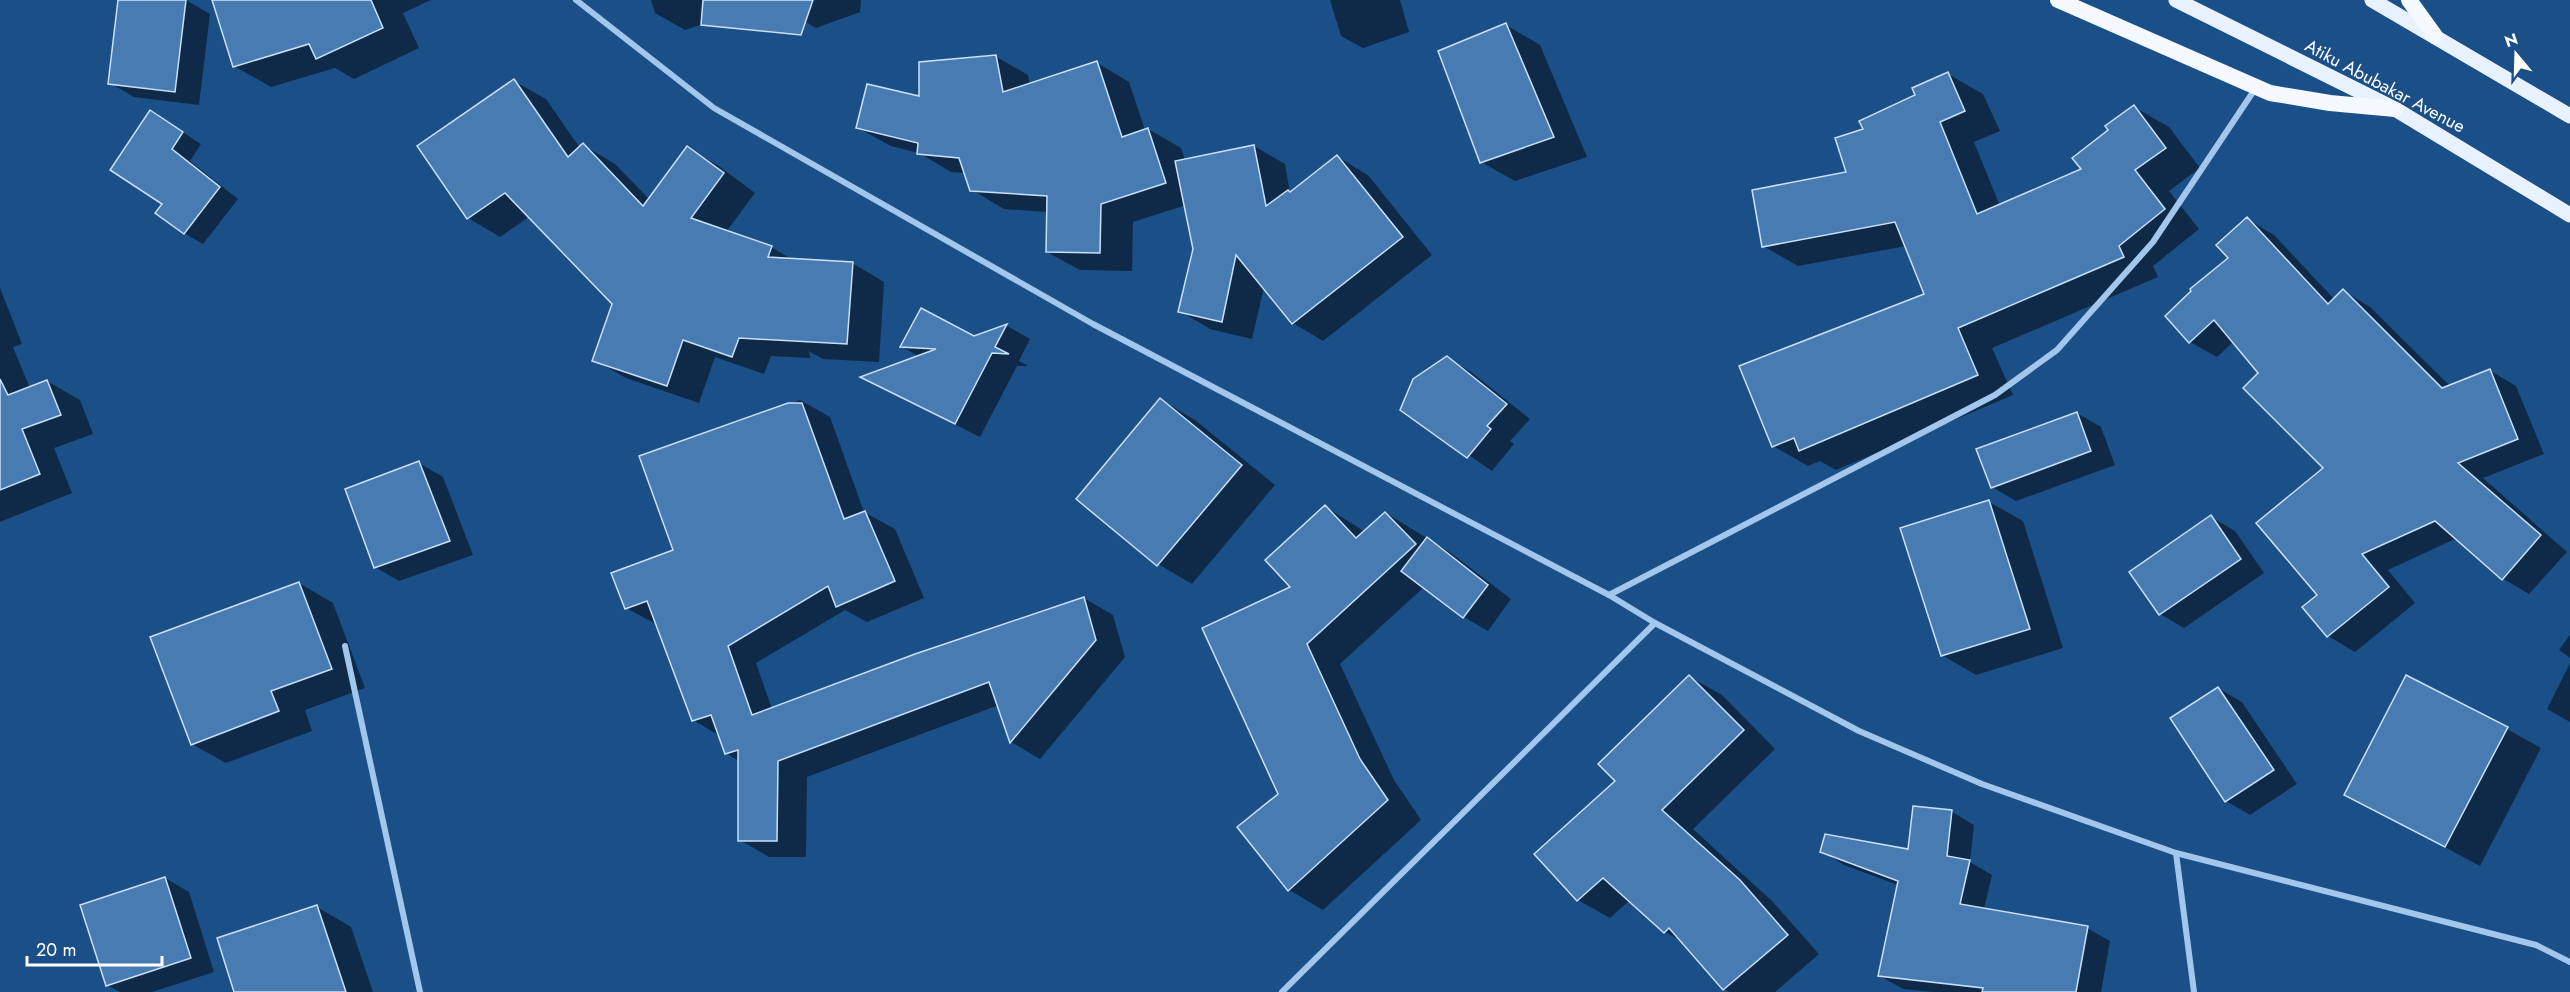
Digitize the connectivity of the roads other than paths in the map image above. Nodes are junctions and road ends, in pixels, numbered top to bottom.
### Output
1 (576, 0) edge
2 (2058, 0) edge
3 (2176, 0) edge
4 (2372, 0) edge
5 (2409, 0) edge
6 (2435, 36) junction
7 (2256, 87) junction
8 (2395, 109) junction
9 (2570, 116) edge
10 (2570, 215) edge
11 (1609, 595) junction
12 (1655, 623) junction
13 (345, 646) dead end
14 (2176, 853) junction
15 (2570, 962) edge
16 (420, 992) edge
17 (1282, 992) edge
18 (2194, 992) edge

1 - 11 street
2 - 7 highway
3 - 8 main road, Atiku Abubakar Avenue
4 - 6 main road
5 - 6 highway
6 - 9 main road
7 - 8 highway
7 - 11 street
8 - 10 main road, Atiku Abubakar Avenue
11 - 12 street
12 - 14 street
12 - 17 street
13 - 16 street
14 - 15 street
14 - 18 street

